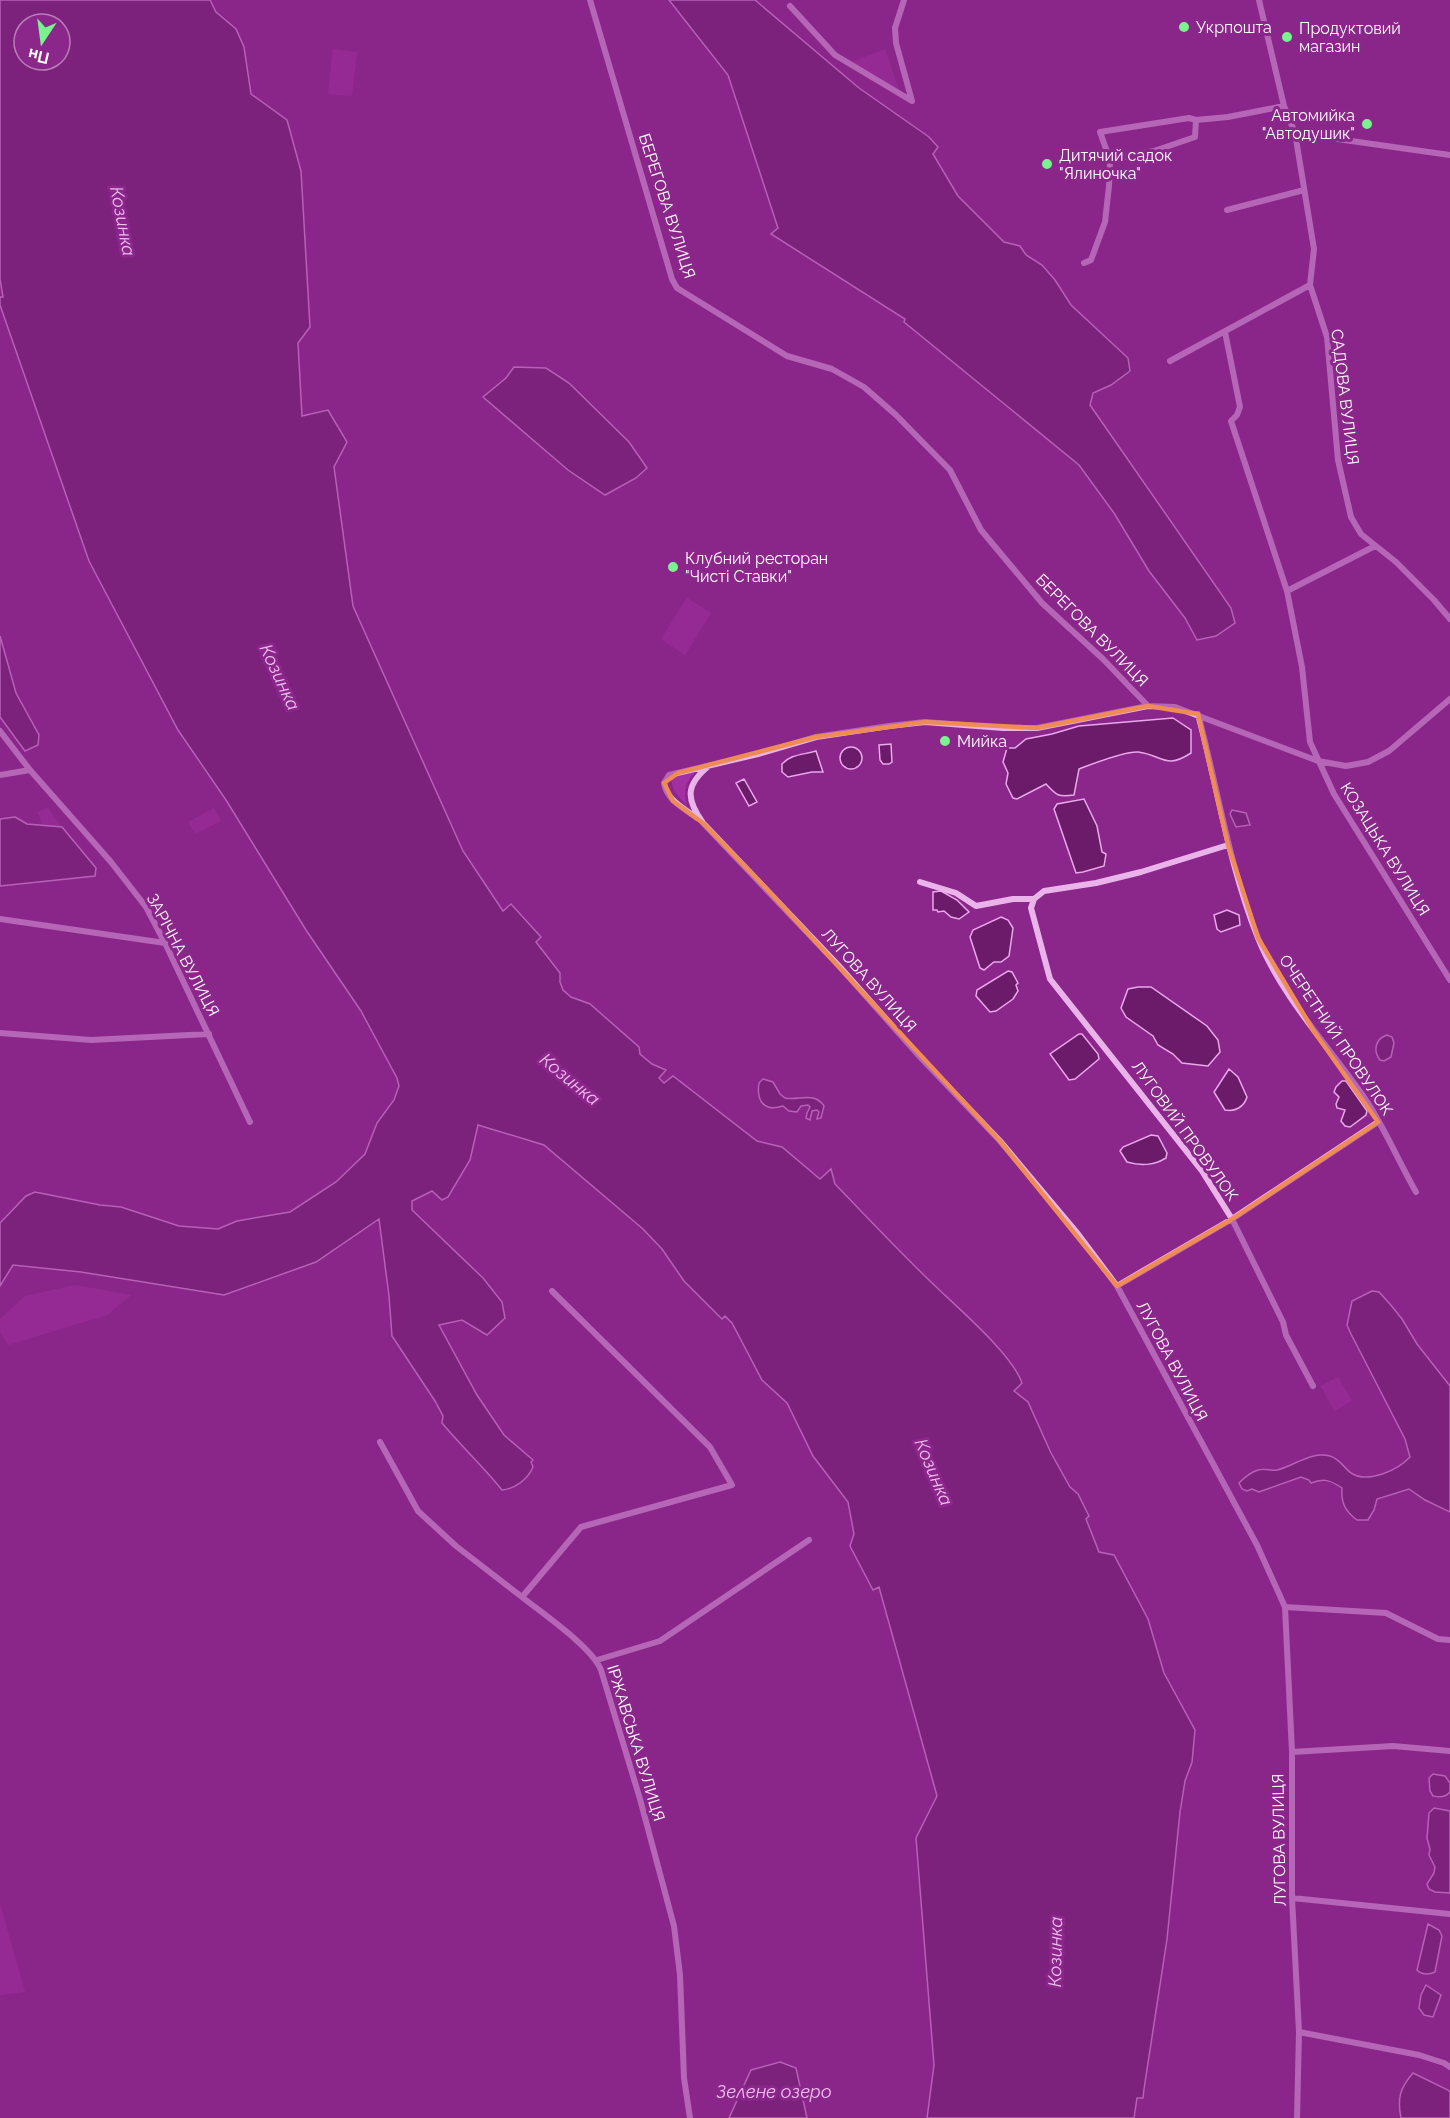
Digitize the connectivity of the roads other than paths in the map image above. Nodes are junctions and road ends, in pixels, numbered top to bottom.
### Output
1 (590, 0) edge
2 (904, 0) edge
3 (1259, 0) edge
4 (790, 6) dead end
5 (1284, 106) junction
6 (1196, 120) junction
7 (1295, 133) junction
8 (1450, 155) edge
9 (1110, 160) junction
10 (1304, 190) junction
11 (1227, 210) dead end
12 (1084, 263) dead end
13 (1310, 285) junction
14 (1225, 332) junction
15 (1170, 362) dead end
16 (1375, 546) junction
17 (1287, 591) junction
18 (1450, 619) edge
19 (1450, 699) edge
20 (1148, 706) junction
21 (1198, 714) junction
22 (0, 731) edge
23 (1318, 761) junction
24 (710, 765) junction
25 (30, 770) junction
26 (0, 775) edge
27 (703, 823) junction
28 (1228, 845) junction
29 (920, 882) dead end
30 (1034, 899) junction
31 (0, 920) edge
32 (165, 943) junction
33 (1450, 980) edge
34 (0, 1033) edge
35 (209, 1034) junction
36 (250, 1122) dead end
37 (1378, 1122) junction
38 (1416, 1192) dead end
39 (1232, 1219) junction
40 (1117, 1286) junction
41 (552, 1291) dead end
42 (1313, 1386) dead end
43 (380, 1442) dead end
44 (809, 1540) dead end
45 (522, 1597) junction
46 (1285, 1607) junction
47 (1450, 1640) edge
48 (597, 1660) junction
49 (1450, 1750) edge
50 (1292, 1752) junction
51 (1292, 1898) junction
52 (1450, 1914) edge
53 (1299, 2032) junction
54 (1450, 2067) edge
55 (690, 2118) edge
56 (1297, 2118) edge

1 - 20 street, БЕРЕГОВА ВУЛИЦЯ
2 - 4 street
3 - 5 street, САДОВА ВУЛИЦЯ
5 - 6 street
5 - 7 street, САДОВА ВУЛИЦЯ
6 - 9 street
6 - 9 street
7 - 8 street
7 - 10 street, САДОВА ВУЛИЦЯ
9 - 12 street
10 - 11 street
10 - 13 street, САДОВА ВУЛИЦЯ
13 - 14 street
13 - 16 street, САДОВА ВУЛИЦЯ
14 - 15 street
14 - 17 street, КОЗАЦЬКА ВУЛИЦЯ
16 - 17 street
16 - 18 street, САДОВА ВУЛИЦЯ
17 - 23 street, КОЗАЦЬКА ВУЛИЦЯ
19 - 23 street
20 - 21 street
20 - 24 street
21 - 23 street
21 - 28 street, ОЧЕРЕТНИЙ ПРОВУЛОК
22 - 25 street, ЗАРІЧНА ВУЛИЦЯ
23 - 33 street, КОЗАЦЬКА ВУЛИЦЯ
24 - 27 street, ЛУГОВА ВУЛИЦЯ
24 - 27 street
25 - 26 street
25 - 32 street, ЗАРІЧНА ВУЛИЦЯ
27 - 40 street, ЛУГОВА ВУЛИЦЯ
28 - 30 street
28 - 37 street, ОЧЕРЕТНИЙ ПРОВУЛОК
29 - 30 street
30 - 39 street, ЛУГОВИЙ ПРОВУЛОК
31 - 32 street
32 - 35 street, ЗАРІЧНА ВУЛИЦЯ
34 - 35 street
35 - 36 street, ЗАРІЧНА ВУЛИЦЯ
37 - 38 street, ОЧЕРЕТНИЙ ПРОВУЛОК
37 - 39 street
39 - 40 street
39 - 42 street, ЛУГОВИЙ ПРОВУЛОК
40 - 46 street, ЛУГОВА ВУЛИЦЯ
41 - 45 street
43 - 45 street, ІРЖАВСЬКА ВУЛИЦЯ
44 - 48 street
45 - 48 street, ІРЖАВСЬКА ВУЛИЦЯ
46 - 47 street
46 - 50 street, ЛУГОВА ВУЛИЦЯ
48 - 55 street, ІРЖАВСЬКА ВУЛИЦЯ
49 - 50 street
50 - 51 street, ЛУГОВА ВУЛИЦЯ
51 - 52 street
51 - 53 street, ЛУГОВА ВУЛИЦЯ
53 - 54 street
53 - 56 street, ЛУГОВА ВУЛИЦЯ

